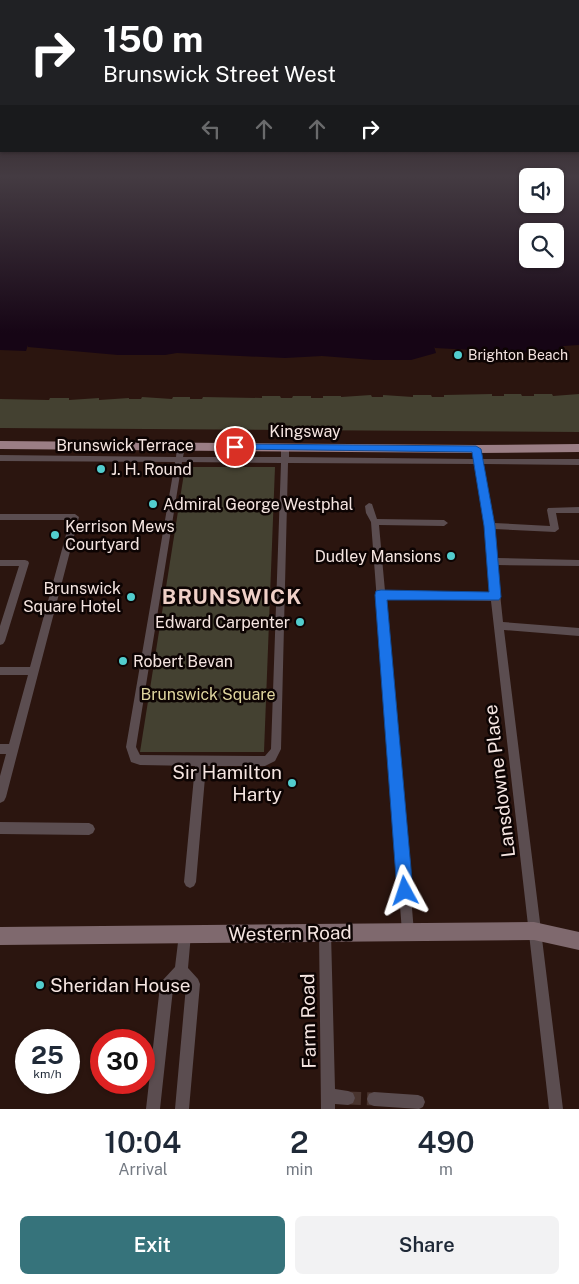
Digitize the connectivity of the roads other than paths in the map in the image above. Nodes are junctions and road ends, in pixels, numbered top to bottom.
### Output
1 (0, 446) edge
2 (285, 447) junction
3 (579, 448) edge
4 (476, 449) junction
5 (180, 453) junction
6 (0, 458) edge
7 (284, 460) junction
8 (479, 462) junction
9 (579, 462) edge
10 (369, 506) dead end
11 (579, 510) edge
12 (0, 517) edge
13 (375, 522) junction
14 (444, 523) dead end
15 (490, 526) junction
16 (492, 561) junction
17 (0, 563) edge
18 (579, 563) edge
19 (381, 595) junction
20 (495, 597) junction
21 (499, 626) junction
22 (579, 632) edge
23 (0, 641) edge
24 (0, 670) edge
25 (33, 671) junction
26 (0, 749) edge
27 (13, 749) junction
28 (201, 761) junction
29 (0, 797) edge
30 (0, 828) edge
31 (89, 829) dead end
32 (190, 882) dead end
33 (534, 931) junction
34 (408, 932) junction
35 (325, 933) junction
36 (185, 934) junction
37 (0, 936) edge
38 (579, 941) edge
39 (181, 970) junction
40 (348, 1098) tunnel mouth
41 (374, 1099) tunnel mouth
42 (328, 1102) edge
43 (418, 1102) dead end
44 (153, 1109) edge
45 (182, 1109) edge
46 (556, 1109) edge

1 - 5 main road, Kingsway
2 - 4 main road, Kingsway
2 - 5 main road, Kingsway
2 - 7 street
3 - 4 main road, Kingsway
4 - 8 street, Lansdowne Place
5 - 6 street, Brunswick Terrace
5 - 7 street, Brunswick Terrace
5 - 28 street
7 - 8 street, Brunswick Terrace
7 - 28 street
8 - 9 street, Brunswick Terrace
8 - 15 street, Lansdowne Place
10 - 13 street
11 - 15 street
12 - 25 street
13 - 14 street
13 - 19 street
15 - 16 street, Lansdowne Place
16 - 18 street
16 - 20 street, Lansdowne Place
17 - 23 street
19 - 20 street
19 - 34 street
20 - 21 street, Lansdowne Place
21 - 22 street
21 - 33 street, Lansdowne Place
24 - 25 street
25 - 27 street
26 - 27 street
27 - 29 street
28 - 32 street
30 - 31 street
33 - 34 main road, Western Road
33 - 38 main road, Western Road
33 - 46 street, Lansdowne Place
34 - 35 main road, Western Road
35 - 36 main road, Western Road
35 - 42 street, Farm Road
36 - 37 main road, Western Road
36 - 39 street
39 - 44 street
39 - 45 street
40 - 42 street
41 - 43 street

